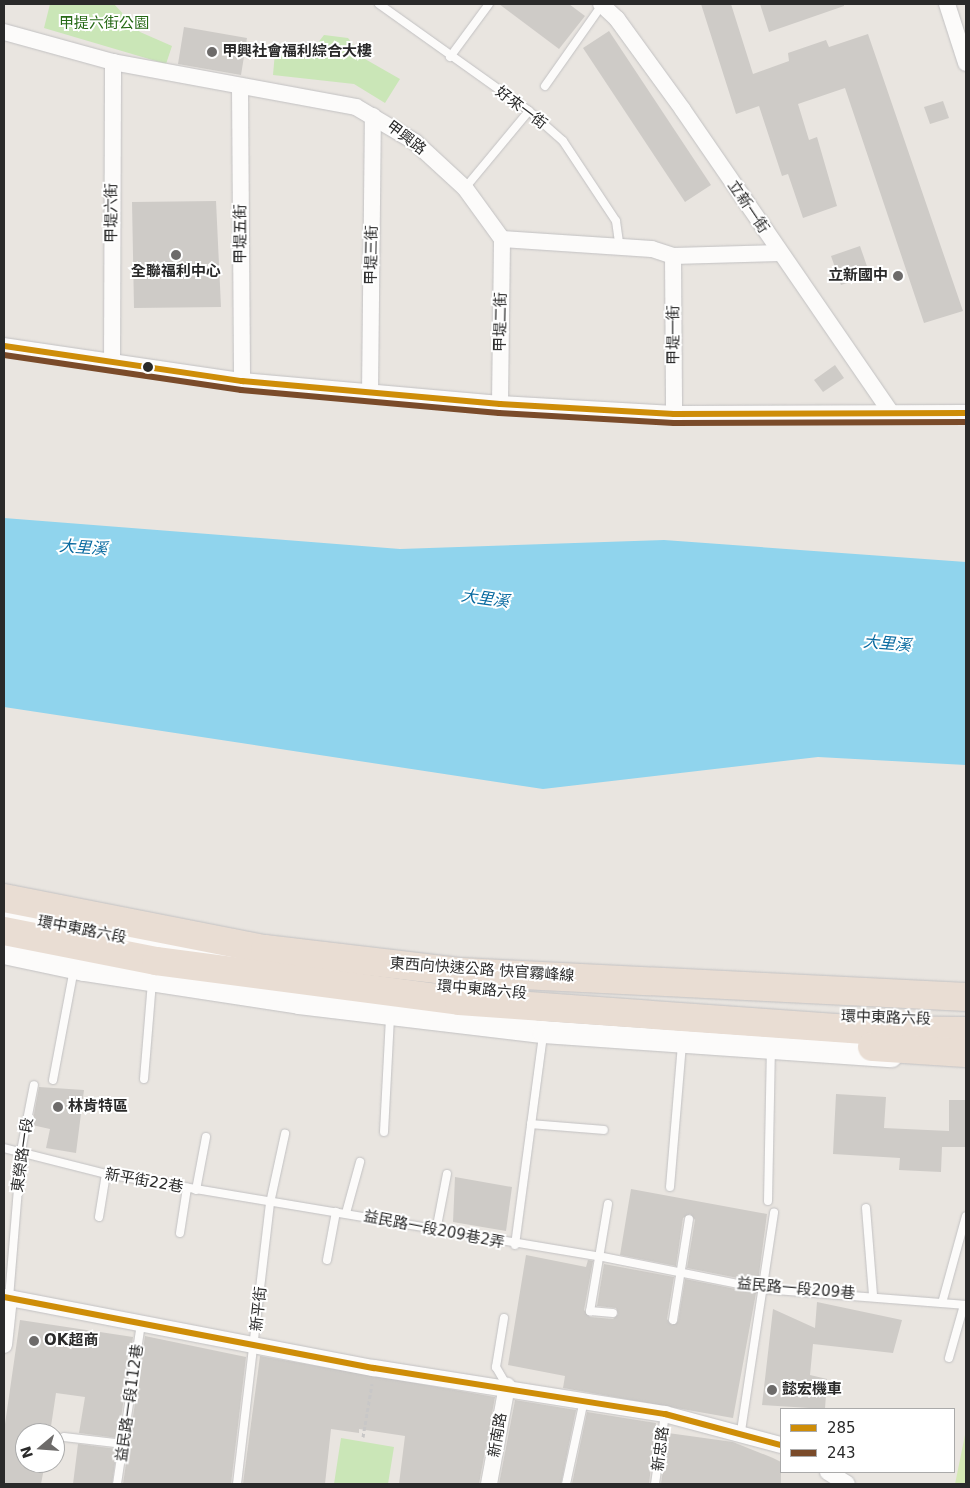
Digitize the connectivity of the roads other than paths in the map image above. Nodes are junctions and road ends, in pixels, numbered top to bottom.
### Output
1 (379, 4) edge
2 (489, 4) edge
3 (601, 4) edge
4 (948, 4) edge
5 (4, 32) edge
6 (450, 57) junction
7 (965, 58) edge
8 (113, 62) junction
9 (545, 86) dead end
10 (240, 88) junction
11 (529, 111) junction
12 (373, 116) junction
13 (465, 188) junction
14 (502, 240) junction
15 (620, 248) junction
16 (780, 253) junction
17 (673, 256) junction
18 (4, 346) edge
19 (112, 363) junction
20 (242, 381) junction
21 (370, 394) junction
22 (500, 404) junction
23 (966, 413) edge
24 (674, 414) junction
25 (892, 414) junction
26 (4, 898) edge
27 (4, 915) edge
28 (4, 931) edge
29 (4, 953) edge
30 (74, 968) junction
31 (152, 981) junction
32 (966, 997) edge
33 (390, 1014) junction
34 (710, 1017) junction
35 (966, 1020) edge
36 (966, 1031) edge
37 (544, 1032) junction
38 (682, 1043) junction
39 (771, 1049) junction
40 (966, 1053) edge
41 (966, 1060) edge
42 (144, 1079) dead end
43 (53, 1080) dead end
44 (34, 1085) dead end
45 (530, 1124) junction
46 (604, 1130) dead end
47 (384, 1132) dead end
48 (285, 1134) dead end
49 (206, 1137) dead end
50 (4, 1148) edge
51 (21, 1151) junction
52 (360, 1162) dead end
53 (106, 1174) junction
54 (447, 1174) dead end
55 (670, 1187) dead end
56 (187, 1188) junction
57 (196, 1190) junction
58 (768, 1202) dead end
59 (270, 1203) junction
60 (608, 1204) dead end
61 (866, 1208) dead end
62 (336, 1212) junction
63 (774, 1212) dead end
64 (346, 1213) junction
65 (966, 1216) edge
66 (99, 1217) dead end
67 (689, 1219) dead end
68 (436, 1231) junction
69 (180, 1233) dead end
70 (515, 1245) junction
71 (598, 1256) junction
72 (328, 1260) dead end
73 (678, 1275) junction
74 (763, 1289) junction
75 (873, 1295) junction
76 (6, 1297) edge
77 (942, 1303) junction
78 (965, 1305) edge
79 (613, 1313) dead end
80 (504, 1318) dead end
81 (673, 1320) dead end
82 (142, 1322) junction
83 (4, 1345) edge
84 (255, 1346) junction
85 (949, 1358) dead end
86 (507, 1386) junction
87 (584, 1400) junction
88 (665, 1414) junction
89 (741, 1431) junction
90 (65, 1437) edge
91 (124, 1444) junction
92 (780, 1445) edge
93 (830, 1473) edge
94 (117, 1484) edge
95 (237, 1484) edge
96 (489, 1484) edge
97 (566, 1484) edge
98 (656, 1484) edge
99 (847, 1484) edge

1 - 6 lane, 好來一街
2 - 6 lane
3 - 9 lane
3 - 16 street, 立新一街
4 - 7 street
5 - 8 street, 甲興路
6 - 11 lane, 好來一街
8 - 10 street, 甲興路
8 - 19 street, 甲堤六街
10 - 12 street, 甲興路
10 - 20 street, 甲堤五街
11 - 13 lane
11 - 15 lane, 好來一街
12 - 13 street, 甲興路
12 - 21 street, 甲堤三街
13 - 14 street, 甲興路
14 - 15 street
14 - 22 street, 甲堤二街
15 - 17 street
16 - 17 street
16 - 25 street, 立新一街
17 - 24 street, 甲堤一街
18 - 19 street
19 - 20 street
20 - 21 street
21 - 22 street
22 - 24 street
23 - 25 street
24 - 25 street
26 - 32 highway, 東西向快速公路 快官霧峰線
27 - 35 street, 環中東路六段
28 - 34 highway, 東西向快速公路 快官霧峰線
29 - 30 street
30 - 31 street
30 - 43 lane
31 - 33 street
31 - 42 lane
33 - 37 street
33 - 47 lane
34 - 36 highway, 東西向快速公路 快官霧峰線
34 - 40 highway
37 - 38 street
37 - 45 lane
38 - 39 street
38 - 55 lane
39 - 41 street
39 - 58 lane
44 - 51 lane, 東榮路一段
45 - 46 lane
45 - 70 lane
48 - 59 lane, 新平街
49 - 57 lane
50 - 51 lane, 新平街22巷
51 - 53 lane, 新平街22巷
51 - 76 lane, 東榮路一段
52 - 64 lane
53 - 56 lane, 新平街22巷
53 - 66 lane
54 - 68 lane
56 - 57 lane, 新平街22巷
56 - 69 lane
57 - 59 lane, 新平街22巷
59 - 62 lane, 益民路一段209巷2弄
59 - 84 lane, 新平街
60 - 71 lane
61 - 75 lane
62 - 64 lane, 益民路一段209巷2弄
62 - 72 lane
63 - 74 lane
64 - 68 lane, 益民路一段209巷2弄
65 - 77 lane
67 - 73 lane
68 - 70 lane, 益民路一段209巷2弄
70 - 71 lane, 益民路一段209巷2弄
71 - 73 lane, 益民路一段209巷
71 - 79 lane
73 - 74 lane, 益民路一段209巷
73 - 81 lane
74 - 75 lane, 益民路一段209巷
74 - 89 lane
75 - 77 lane, 益民路一段209巷
76 - 82 street
76 - 83 street, 東榮路一段
77 - 78 lane, 益民路一段209巷
78 - 85 lane
80 - 86 lane
82 - 84 street
82 - 91 lane, 益民路一段112巷
84 - 86 street
84 - 95 lane, 新平街
86 - 87 street
86 - 96 street, 新南路
87 - 88 street
87 - 97 lane
88 - 89 street
88 - 98 lane, 新忠路
89 - 92 street
90 - 91 lane
91 - 94 lane, 益民路一段112巷
93 - 99 street

